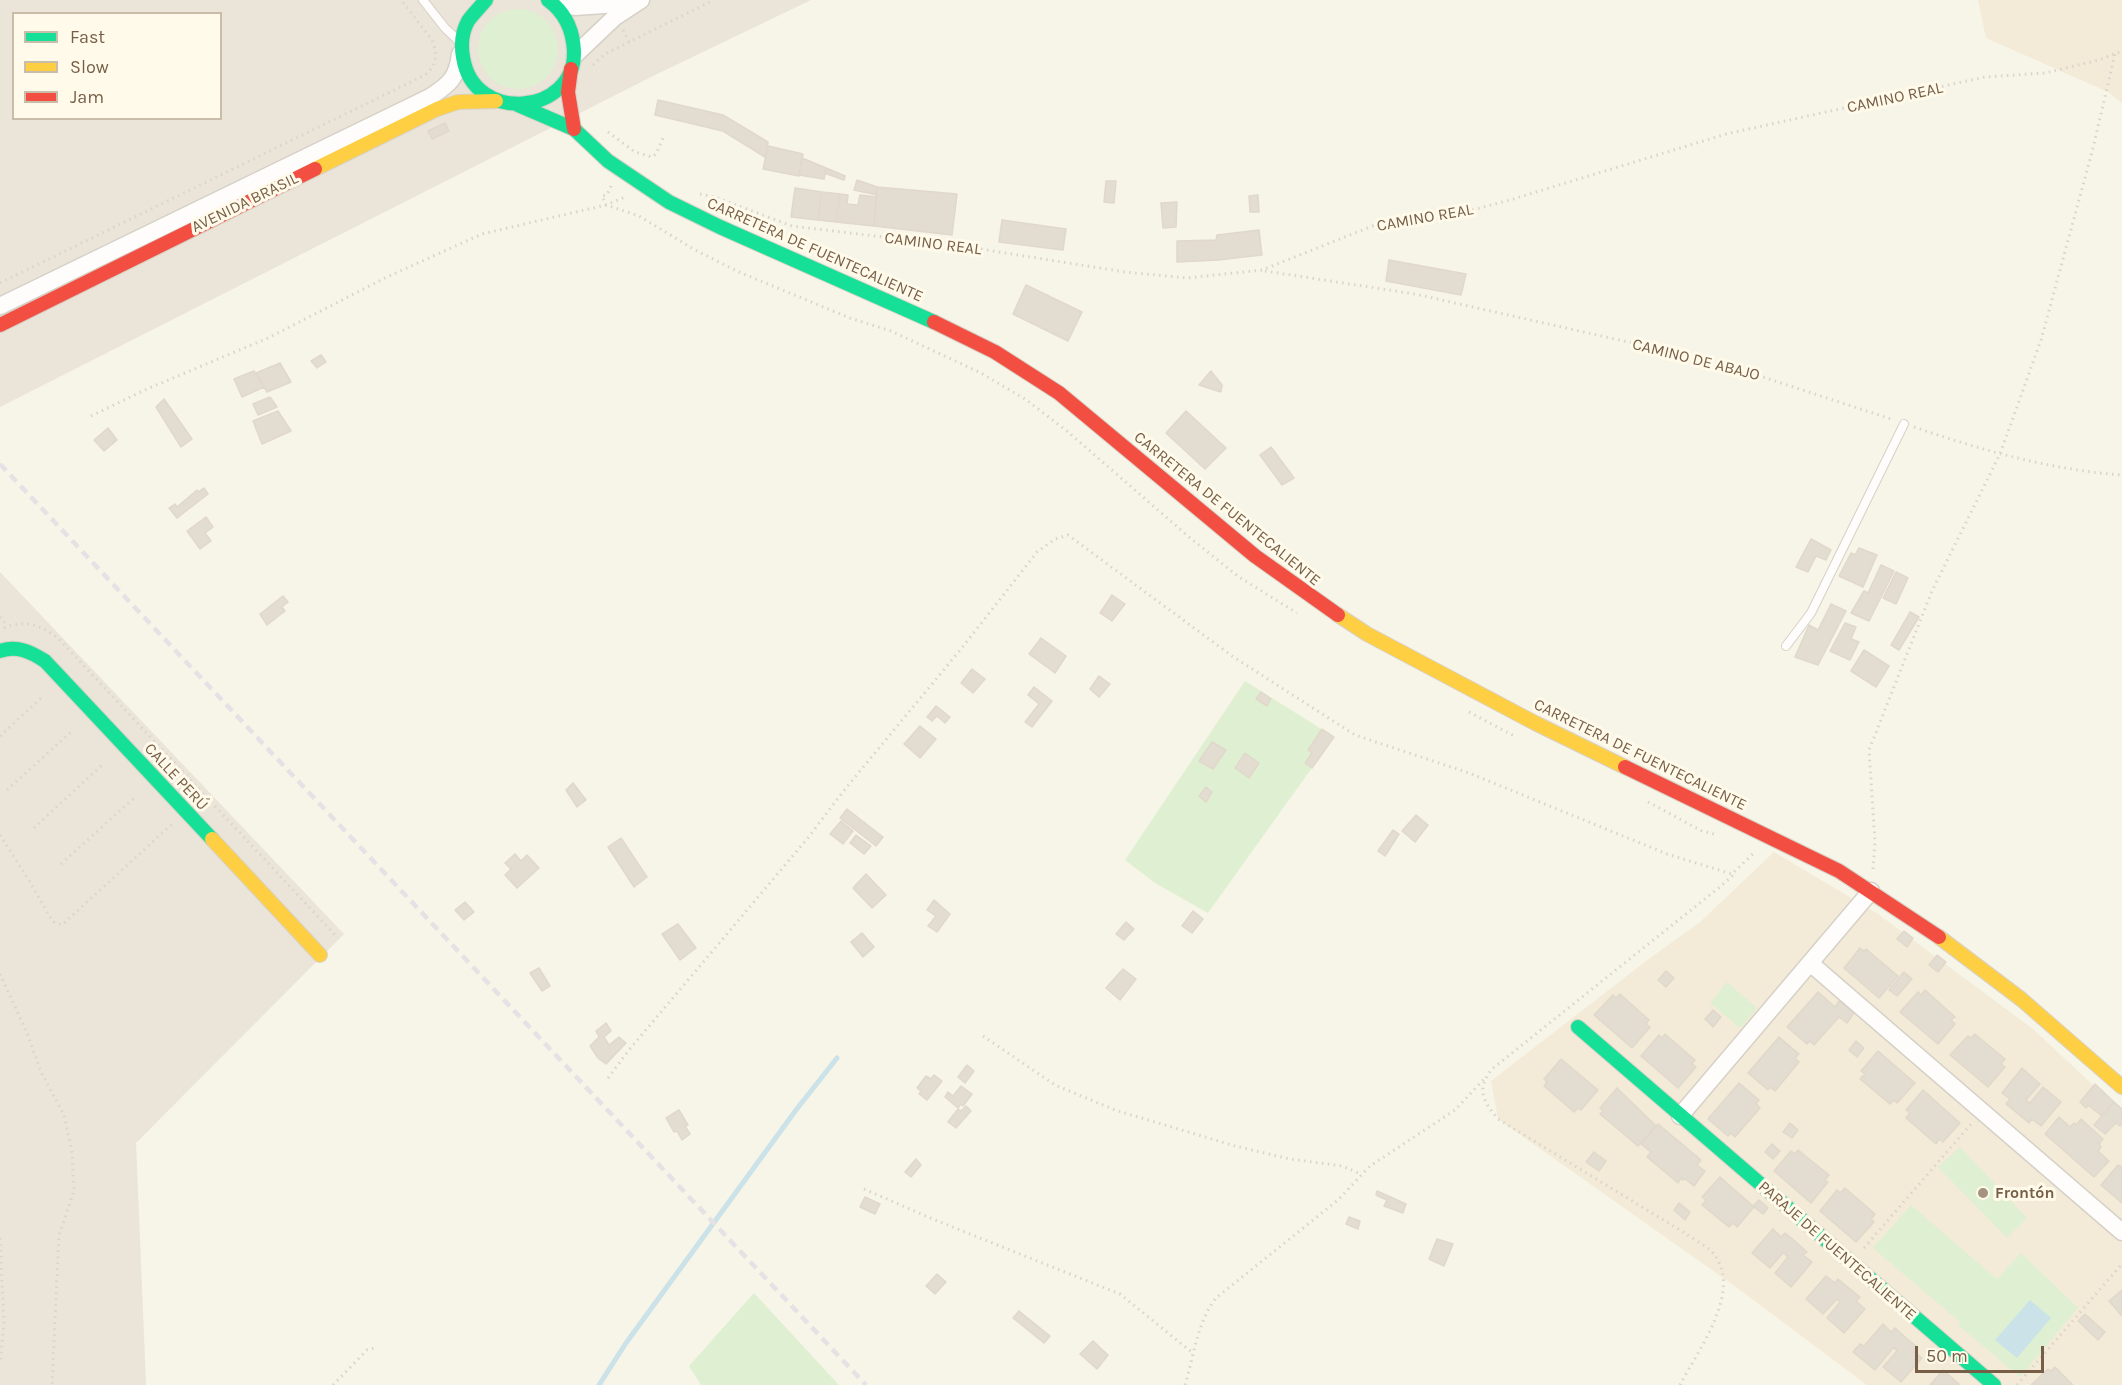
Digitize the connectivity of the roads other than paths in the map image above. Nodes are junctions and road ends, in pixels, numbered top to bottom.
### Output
1 (423, 0) edge
2 (486, 0) edge
3 (638, 1) edge
4 (551, 2) edge
5 (461, 9) dead end
6 (464, 27) junction
7 (460, 48) junction
8 (573, 62) junction
9 (496, 101) junction
10 (518, 105) junction
11 (574, 129) junction
12 (0, 306) edge
13 (0, 325) edge
14 (1904, 424) road end
15 (1786, 646) dead end
16 (0, 651) edge
17 (1871, 891) junction
18 (318, 953) road end
19 (1810, 963) junction
20 (1578, 1027) dead end
21 (2122, 1087) edge
22 (1680, 1116) junction
23 (2122, 1232) edge
24 (1994, 1385) edge

1 - 7 lane
2 - 6 main road
3 - 4 street
3 - 8 street
4 - 8 main road
5 - 6 main road
6 - 7 main road
7 - 9 main road
7 - 12 street, AVENIDA BRASIL
8 - 10 main road
8 - 11 main road
9 - 10 main road
9 - 13 main road, AVENIDA BRASIL
10 - 11 main road, CARRETERA DE FUENTECALIENTE
11 - 17 main road, CARRETERA DE FUENTECALIENTE
14 - 15 lane
16 - 18 main road, CALLE PERÚ
17 - 19 street
17 - 21 main road, CARRETERA DE FUENTECALIENTE
19 - 22 street
19 - 23 street
20 - 22 main road, PARAJE DE FUENTECALIENTE
22 - 24 main road, PARAJE DE FUENTECALIENTE

